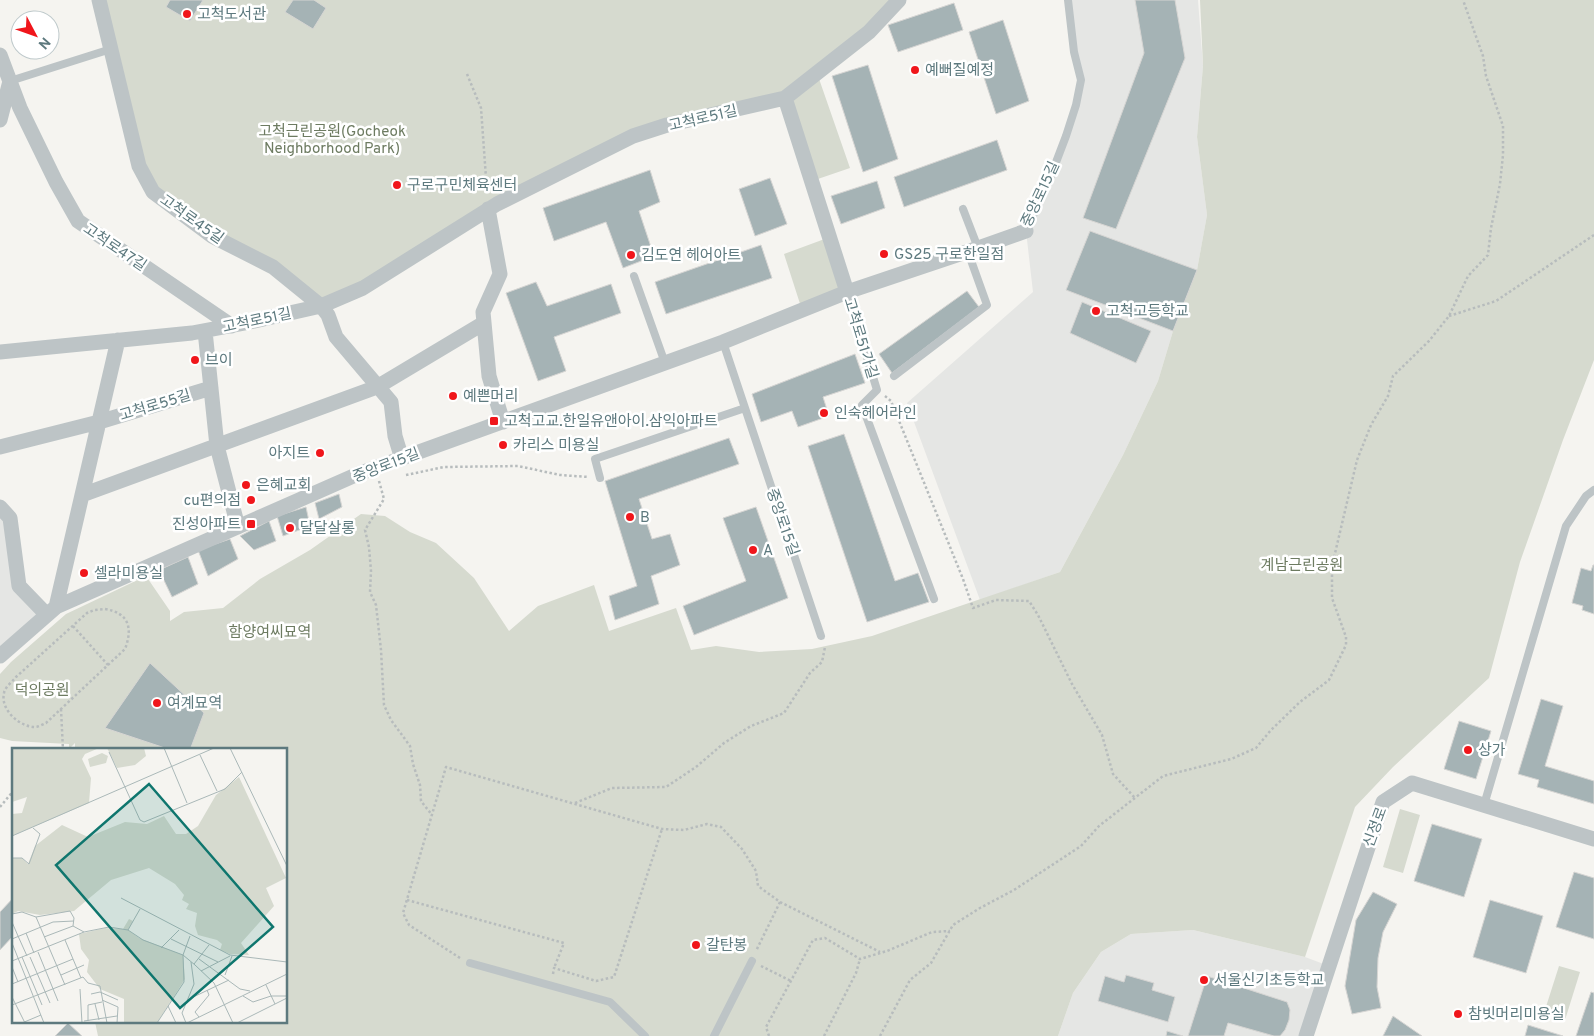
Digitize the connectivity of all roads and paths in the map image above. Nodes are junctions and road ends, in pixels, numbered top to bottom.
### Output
1 (99, 0) edge
2 (898, 0) edge
3 (1068, 0) edge
4 (1463, 0) edge
5 (111, 49) junction
6 (0, 55) edge
7 (466, 74) dead end
8 (10, 81) junction
9 (785, 98) junction
10 (0, 120) edge
11 (488, 209) junction
12 (963, 209) dead end
13 (1026, 230) joint
14 (1594, 235) edge
15 (973, 250) junction
16 (634, 276) dead end
17 (847, 292) junction
18 (321, 306) junction
19 (1449, 316) junction
20 (484, 323) junction
21 (232, 326) junction
22 (205, 331) junction
23 (118, 340) junction
24 (723, 342) junction
25 (0, 352) edge
26 (665, 363) junction
27 (894, 376) dead end
28 (377, 387) junction
29 (211, 388) junction
30 (877, 390) junction
31 (745, 408) junction
32 (99, 422) junction
33 (504, 422) junction
34 (217, 446) junction
35 (0, 447) edge
36 (402, 458) junction
37 (377, 475) junction
38 (402, 475) dead end
39 (600, 478) joint
40 (387, 479) dead end
41 (1594, 490) edge
42 (82, 495) junction
43 (0, 507) edge
44 (238, 527) junction
45 (934, 599) dead end
46 (51, 611) junction
47 (73, 626) junction
48 (821, 636) joint
49 (0, 656) edge
50 (108, 664) junction
51 (61, 709) junction
52 (63, 748) edge
53 (12, 792) edge
54 (1135, 798) junction
55 (573, 804) junction
56 (1484, 805) junction
57 (0, 807) edge
58 (432, 815) junction
59 (662, 829) junction
60 (1594, 839) edge
61 (407, 900) junction
62 (780, 902) junction
63 (950, 931) junction
64 (881, 953) junction
65 (860, 959) junction
66 (752, 961) junction
67 (470, 963) joint
68 (554, 968) junction
69 (791, 981) junction
70 (551, 986) junction
71 (644, 1036) edge
72 (714, 1036) edge
73 (769, 1036) edge
74 (824, 1036) edge
75 (880, 1036) edge
76 (1306, 1036) edge

1 - 5 street, 고척로45길
2 - 9 street, 고척로51길
3 - 13 lane, 중앙로15길
4 - 19 path
5 - 8 lane
5 - 18 street, 고척로45길
6 - 8 street, 고척로47길
7 - 11 path
8 - 10 street
8 - 21 street, 고척로47길
9 - 11 street, 고척로51길
9 - 17 street, 고척로51가길
11 - 18 street, 고척로51길
11 - 20 street
12 - 15 lane
13 - 15 street, 중앙로15길
14 - 19 path
15 - 17 street, 중앙로15길
15 - 27 lane
16 - 26 lane
17 - 24 street, 중앙로15길
17 - 30 lane, 고척로51가길
18 - 21 street, 고척로51길
18 - 28 street, 고척로45길
19 - 54 path
20 - 28 street
20 - 33 street
21 - 22 street, 고척로51길
22 - 23 street, 고척로51길
22 - 29 street
23 - 25 street, 고척로51길
23 - 32 street, 고척로55길
24 - 26 street, 중앙로15길
24 - 31 lane, 중앙로15길
26 - 33 street, 중앙로15길
28 - 34 street
28 - 36 street, 고척로45길
29 - 32 street, 고척로55길
29 - 34 street
30 - 45 lane, 고척로51가길
30 - 54 path
31 - 39 lane
31 - 48 lane, 중앙로15길
32 - 35 street, 고척로55길
32 - 42 street, 고척로55길
33 - 36 street, 중앙로15길
34 - 42 street
34 - 44 street
36 - 37 street, 중앙로15길
37 - 40 path
37 - 44 street, 중앙로15길
37 - 58 path
38 - 39 path
41 - 56 lane
42 - 46 street
43 - 46 street
44 - 46 street, 중앙로15길
46 - 49 street, 중앙로15길
47 - 50 path
47 - 50 path
47 - 51 path
48 - 55 path
50 - 51 path
51 - 52 path
53 - 57 path
54 - 63 path
55 - 58 path
55 - 59 path
56 - 60 street, 신정로
56 - 76 street, 신정로
58 - 61 path
59 - 62 path
59 - 68 path
61 - 67 path
61 - 68 path
62 - 64 path
62 - 66 path
63 - 64 path
63 - 75 path
64 - 65 path
65 - 69 path
65 - 74 path
66 - 69 path
66 - 72 lane
67 - 70 lane
68 - 70 path
69 - 73 path
70 - 71 lane

